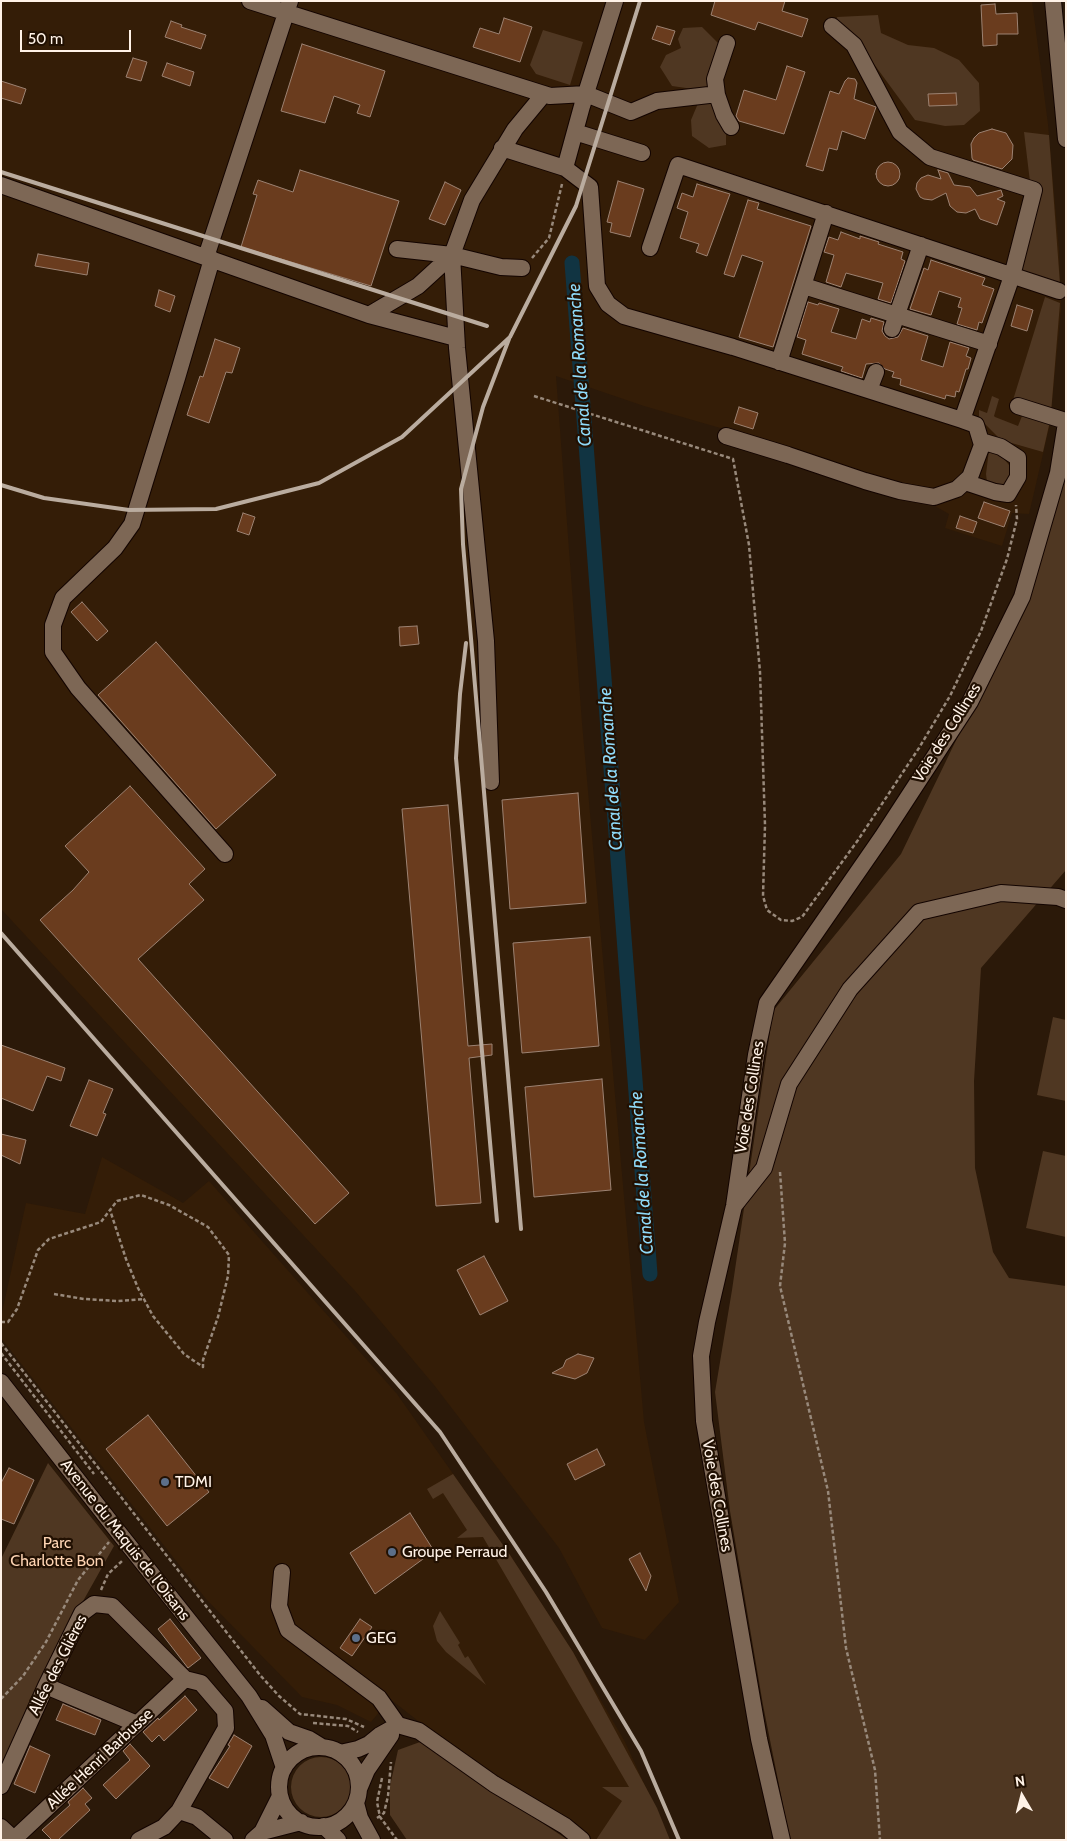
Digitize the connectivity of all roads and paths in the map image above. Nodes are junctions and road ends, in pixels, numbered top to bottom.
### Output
1 (250, 1) edge
2 (615, 1) edge
3 (1053, 1) edge
4 (288, 7) edge
5 (832, 26) dead end
6 (727, 43) dead end
7 (544, 94) junction
8 (586, 94) junction
9 (717, 95) junction
10 (731, 127) dead end
11 (575, 132) junction
12 (1066, 139) edge
13 (502, 148) junction
14 (642, 154) dead end
15 (565, 168) junction
16 (1, 185) edge
17 (826, 213) junction
18 (921, 245) junction
19 (397, 248) dead end
20 (650, 248) dead end
21 (452, 255) junction
22 (209, 258) junction
23 (522, 268) joint
24 (1012, 276) junction
25 (804, 286) junction
26 (1059, 291) dead end
27 (369, 315) junction
28 (895, 322) junction
29 (456, 338) junction
30 (990, 344) junction
31 (779, 362) junction
32 (876, 372) dead end
33 (869, 390) junction
34 (534, 396) dead end
35 (1018, 406) dead end
36 (962, 420) junction
37 (1066, 422) edge
38 (726, 436) dead end
39 (981, 441) junction
40 (965, 482) junction
41 (1011, 490) junction
42 (491, 782) dead end
43 (225, 854) dead end
44 (1066, 900) edge
45 (780, 1172) dead end
46 (734, 1206) junction
47 (110, 1210) junction
48 (54, 1294) dead end
49 (144, 1299) junction
50 (1, 1322) edge
51 (1, 1342) edge
52 (1, 1353) edge
53 (1, 1382) edge
54 (96, 1475) dead end
55 (112, 1539) dead end
56 (126, 1558) dead end
57 (282, 1572) dead end
58 (100, 1604) junction
59 (186, 1679) junction
60 (46, 1686) junction
61 (249, 1696) junction
62 (1, 1699) edge
63 (306, 1721) dead end
64 (138, 1724) junction
65 (398, 1725) junction
66 (340, 1726) dead end
67 (380, 1743) junction
68 (322, 1747) junction
69 (340, 1753) junction
70 (284, 1768) junction
71 (1, 1786) edge
72 (280, 1796) junction
73 (358, 1796) junction
74 (179, 1811) junction
75 (380, 1817) junction
76 (301, 1822) junction
77 (324, 1826) junction
78 (1, 1828) edge
79 (368, 1833) edge
80 (258, 1836) edge
81 (14, 1839) edge
82 (139, 1840) edge
83 (225, 1840) edge
84 (338, 1840) edge
85 (397, 1840) edge
86 (582, 1840) edge
87 (782, 1840) edge
88 (880, 1840) edge

1 - 4 street
2 - 8 street
3 - 12 street
4 - 7 street
4 - 22 street
5 - 24 street
6 - 9 street
7 - 8 street
7 - 13 street
8 - 9 street
8 - 11 street
9 - 10 street
11 - 14 street
11 - 15 street
13 - 15 street
13 - 21 street
15 - 23 path
15 - 31 street
16 - 22 street
17 - 18 street
17 - 20 street
17 - 25 street
18 - 24 street
18 - 28 street
19 - 21 street
21 - 23 street
21 - 27 street
21 - 29 street
22 - 27 street
22 - 43 street
24 - 26 street
24 - 30 street
25 - 28 street
25 - 31 street
27 - 29 street
28 - 30 street
29 - 42 street
30 - 36 street
31 - 33 street
32 - 33 street
33 - 36 street
34 - 41 path
35 - 37 street
36 - 39 street
37 - 46 street, Voie des Collines
38 - 40 street
39 - 40 street
39 - 41 street
40 - 41 street
44 - 46 street
45 - 88 path
46 - 87 street, Voie des Collines
47 - 49 path
47 - 49 path
47 - 50 path
48 - 49 path
51 - 67 path
52 - 54 path
53 - 61 street, Avenue du Maquis de l'Oisans
55 - 62 path
56 - 58 path
57 - 65 street
58 - 59 street, Allée des Glières
58 - 60 street, Allée des Glières
59 - 64 street, Allée Henri Barbusse
59 - 74 street, Allée des Glières
60 - 64 street
60 - 71 street, Allée des Glières
61 - 68 street, Avenue du Maquis de l'Oisans
61 - 70 street, Avenue du Maquis de l'Oisans
63 - 66 path
64 - 81 street, Allée Henri Barbusse
65 - 67 street
65 - 86 street
67 - 69 street
67 - 73 street
67 - 75 path
68 - 69 street
68 - 70 street
69 - 73 street
70 - 72 street
72 - 76 street
72 - 80 street
73 - 77 street
73 - 79 street
74 - 82 street, Allée des Glières
74 - 83 street
75 - 79 path
75 - 85 path
76 - 77 street
76 - 80 street
77 - 84 street
78 - 81 street

